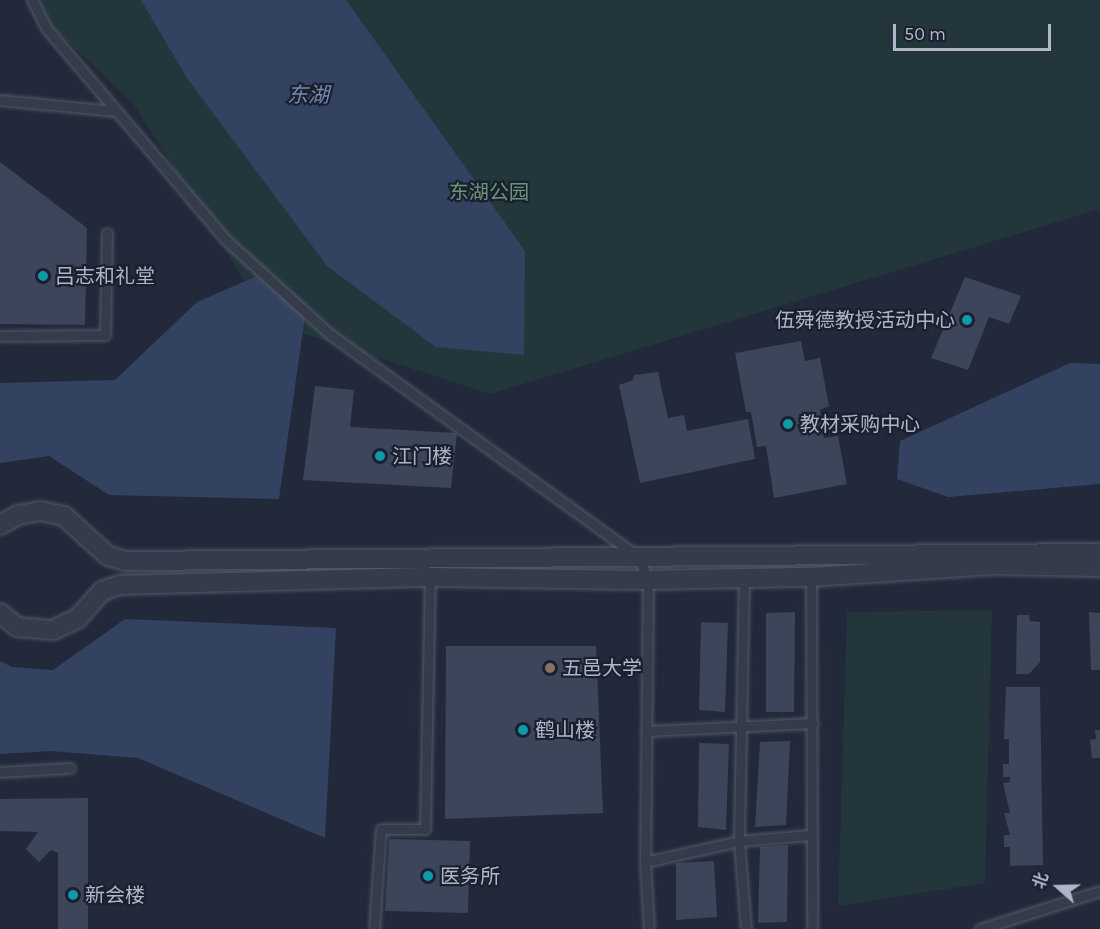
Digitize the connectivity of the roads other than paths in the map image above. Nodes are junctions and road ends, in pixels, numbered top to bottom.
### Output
1 (32, 0) edge
2 (0, 100) edge
3 (115, 111) junction
4 (107, 233) dead end
5 (0, 336) edge
6 (0, 525) edge
7 (1100, 553) edge
8 (639, 557) junction
9 (1100, 567) edge
10 (744, 575) junction
11 (430, 577) junction
12 (812, 577) junction
13 (648, 580) junction
14 (0, 614) edge
15 (743, 723) junction
16 (813, 723) junction
17 (647, 731) junction
18 (70, 768) dead end
19 (0, 772) edge
20 (810, 836) junction
21 (739, 841) junction
22 (645, 862) junction
23 (1100, 891) edge
24 (374, 929) edge
25 (650, 929) edge
26 (746, 929) edge
27 (812, 929) edge
28 (980, 929) edge

1 - 3 lane
2 - 3 lane
3 - 8 lane
4 - 5 lane
6 - 8 street
7 - 8 street
8 - 13 lane
9 - 12 street
10 - 12 street
10 - 13 street
10 - 15 lane
11 - 13 street
11 - 14 street
11 - 24 lane
12 - 16 lane
13 - 17 lane
15 - 16 lane
15 - 17 lane
15 - 21 lane
16 - 20 lane
17 - 22 lane
18 - 19 lane
20 - 21 lane
20 - 27 lane
21 - 22 lane
21 - 26 lane
22 - 25 lane
23 - 28 lane

